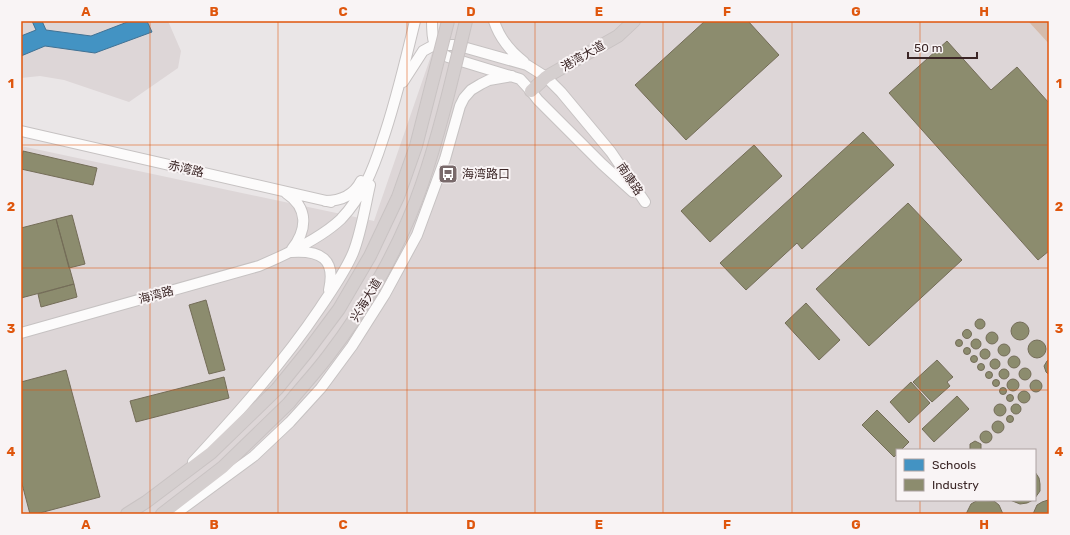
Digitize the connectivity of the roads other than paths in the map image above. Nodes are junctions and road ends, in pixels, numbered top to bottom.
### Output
1 (415, 21) edge
2 (432, 21) edge
3 (448, 21) edge
4 (466, 21) edge
5 (494, 21) edge
6 (634, 21) edge
7 (434, 45) junction
8 (527, 64) junction
9 (512, 76) junction
10 (546, 77) junction
11 (531, 91) junction
12 (398, 92) junction
13 (21, 131) edge
14 (374, 166) junction
15 (281, 190) junction
16 (325, 201) junction
17 (351, 207) junction
18 (290, 253) junction
19 (328, 297) junction
20 (21, 333) edge
21 (178, 479) junction
22 (127, 514) edge
23 (162, 514) edge
24 (175, 514) edge

1 - 12 street, 兴海大道
2 - 7 street
3 - 21 main road, 兴海大道, bridge
4 - 23 main road, 兴海大道, bridge
5 - 8 street
6 - 10 main road, 港湾大道
7 - 8 street, 南康路
7 - 9 street, 南康路
7 - 12 street
8 - 10 street, 南康路
9 - 11 street, 南康路
9 - 24 street, 兴海大道
10 - 11 main road, 港湾大道
10 - 11 street, 南康路
12 - 14 street, 兴海大道
12 - 16 street, 兴海大道
13 - 15 street, 赤湾路
14 - 17 street, 兴海大道
14 - 19 street, 兴海大道
15 - 16 street, 赤湾路
15 - 18 street
16 - 17 street, 赤湾路
17 - 18 street, 兴海大道
18 - 19 street
18 - 20 street, 海湾路
19 - 21 street, 兴海大道
21 - 22 main road, 兴海大道

